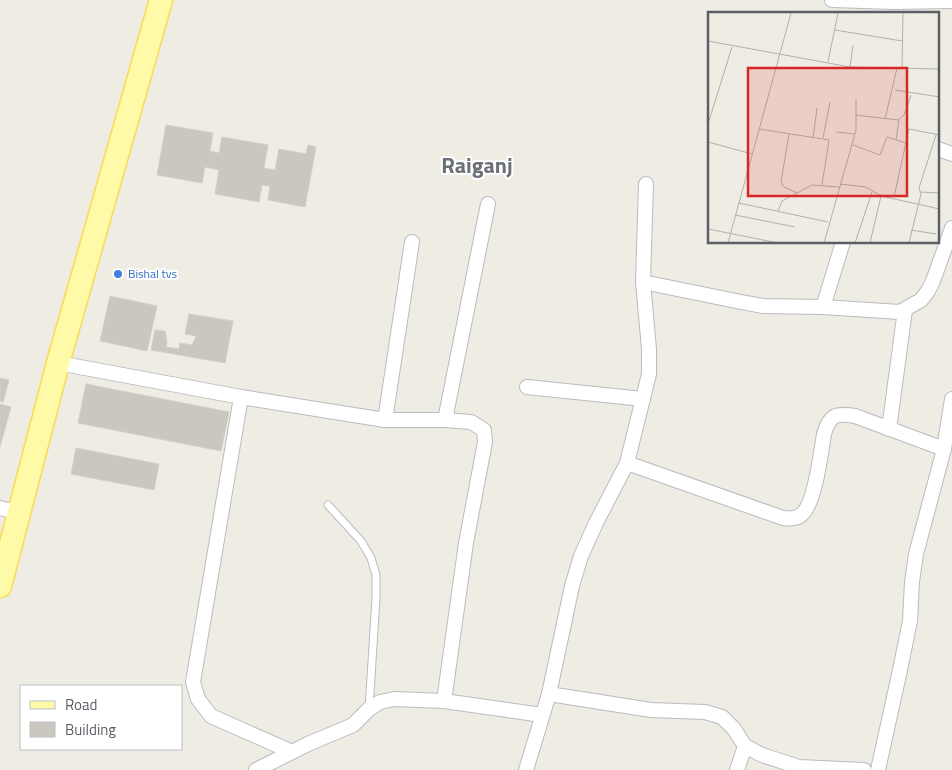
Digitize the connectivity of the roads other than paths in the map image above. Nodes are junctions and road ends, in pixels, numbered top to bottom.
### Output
1 (161, 0) edge
2 (832, 0) edge
3 (925, 1) edge
4 (952, 1) edge
5 (893, 8) edge
6 (940, 150) edge
7 (952, 154) edge
8 (646, 184) dead end
9 (488, 204) dead end
10 (952, 228) edge
11 (412, 242) dead end
12 (842, 244) edge
13 (643, 282) junction
14 (822, 307) junction
15 (905, 310) junction
16 (58, 363) junction
17 (527, 387) dead end
18 (242, 397) junction
19 (643, 399) junction
20 (952, 399) edge
21 (385, 420) junction
22 (445, 420) junction
23 (889, 429) junction
24 (944, 449) junction
25 (627, 463) junction
26 (328, 505) dead end
27 (9, 511) edge
28 (0, 586) edge
29 (549, 694) junction
30 (444, 701) junction
31 (369, 709) junction
32 (542, 715) junction
33 (745, 746) junction
34 (292, 752) junction
35 (799, 769) edge
36 (256, 770) edge
37 (526, 770) edge
38 (737, 770) edge
39 (864, 770) edge
40 (878, 770) edge

1 - 16 main road
2 - 5 street
3 - 4 street
3 - 5 street
6 - 7 street
8 - 13 street
9 - 22 street
10 - 15 street
11 - 21 street
12 - 14 street
13 - 14 street
13 - 19 street
14 - 15 street
15 - 23 street
16 - 18 street
16 - 27 main road
17 - 19 street
18 - 21 street
18 - 34 street
19 - 25 street
20 - 24 street
21 - 22 street
22 - 30 street
23 - 24 street
23 - 25 street
24 - 40 street
25 - 29 street
26 - 31 lane
27 - 28 main road
29 - 32 street
29 - 33 street
30 - 31 street
30 - 32 street
31 - 34 street
32 - 37 street
33 - 35 street
33 - 38 street
34 - 36 street
35 - 39 street

